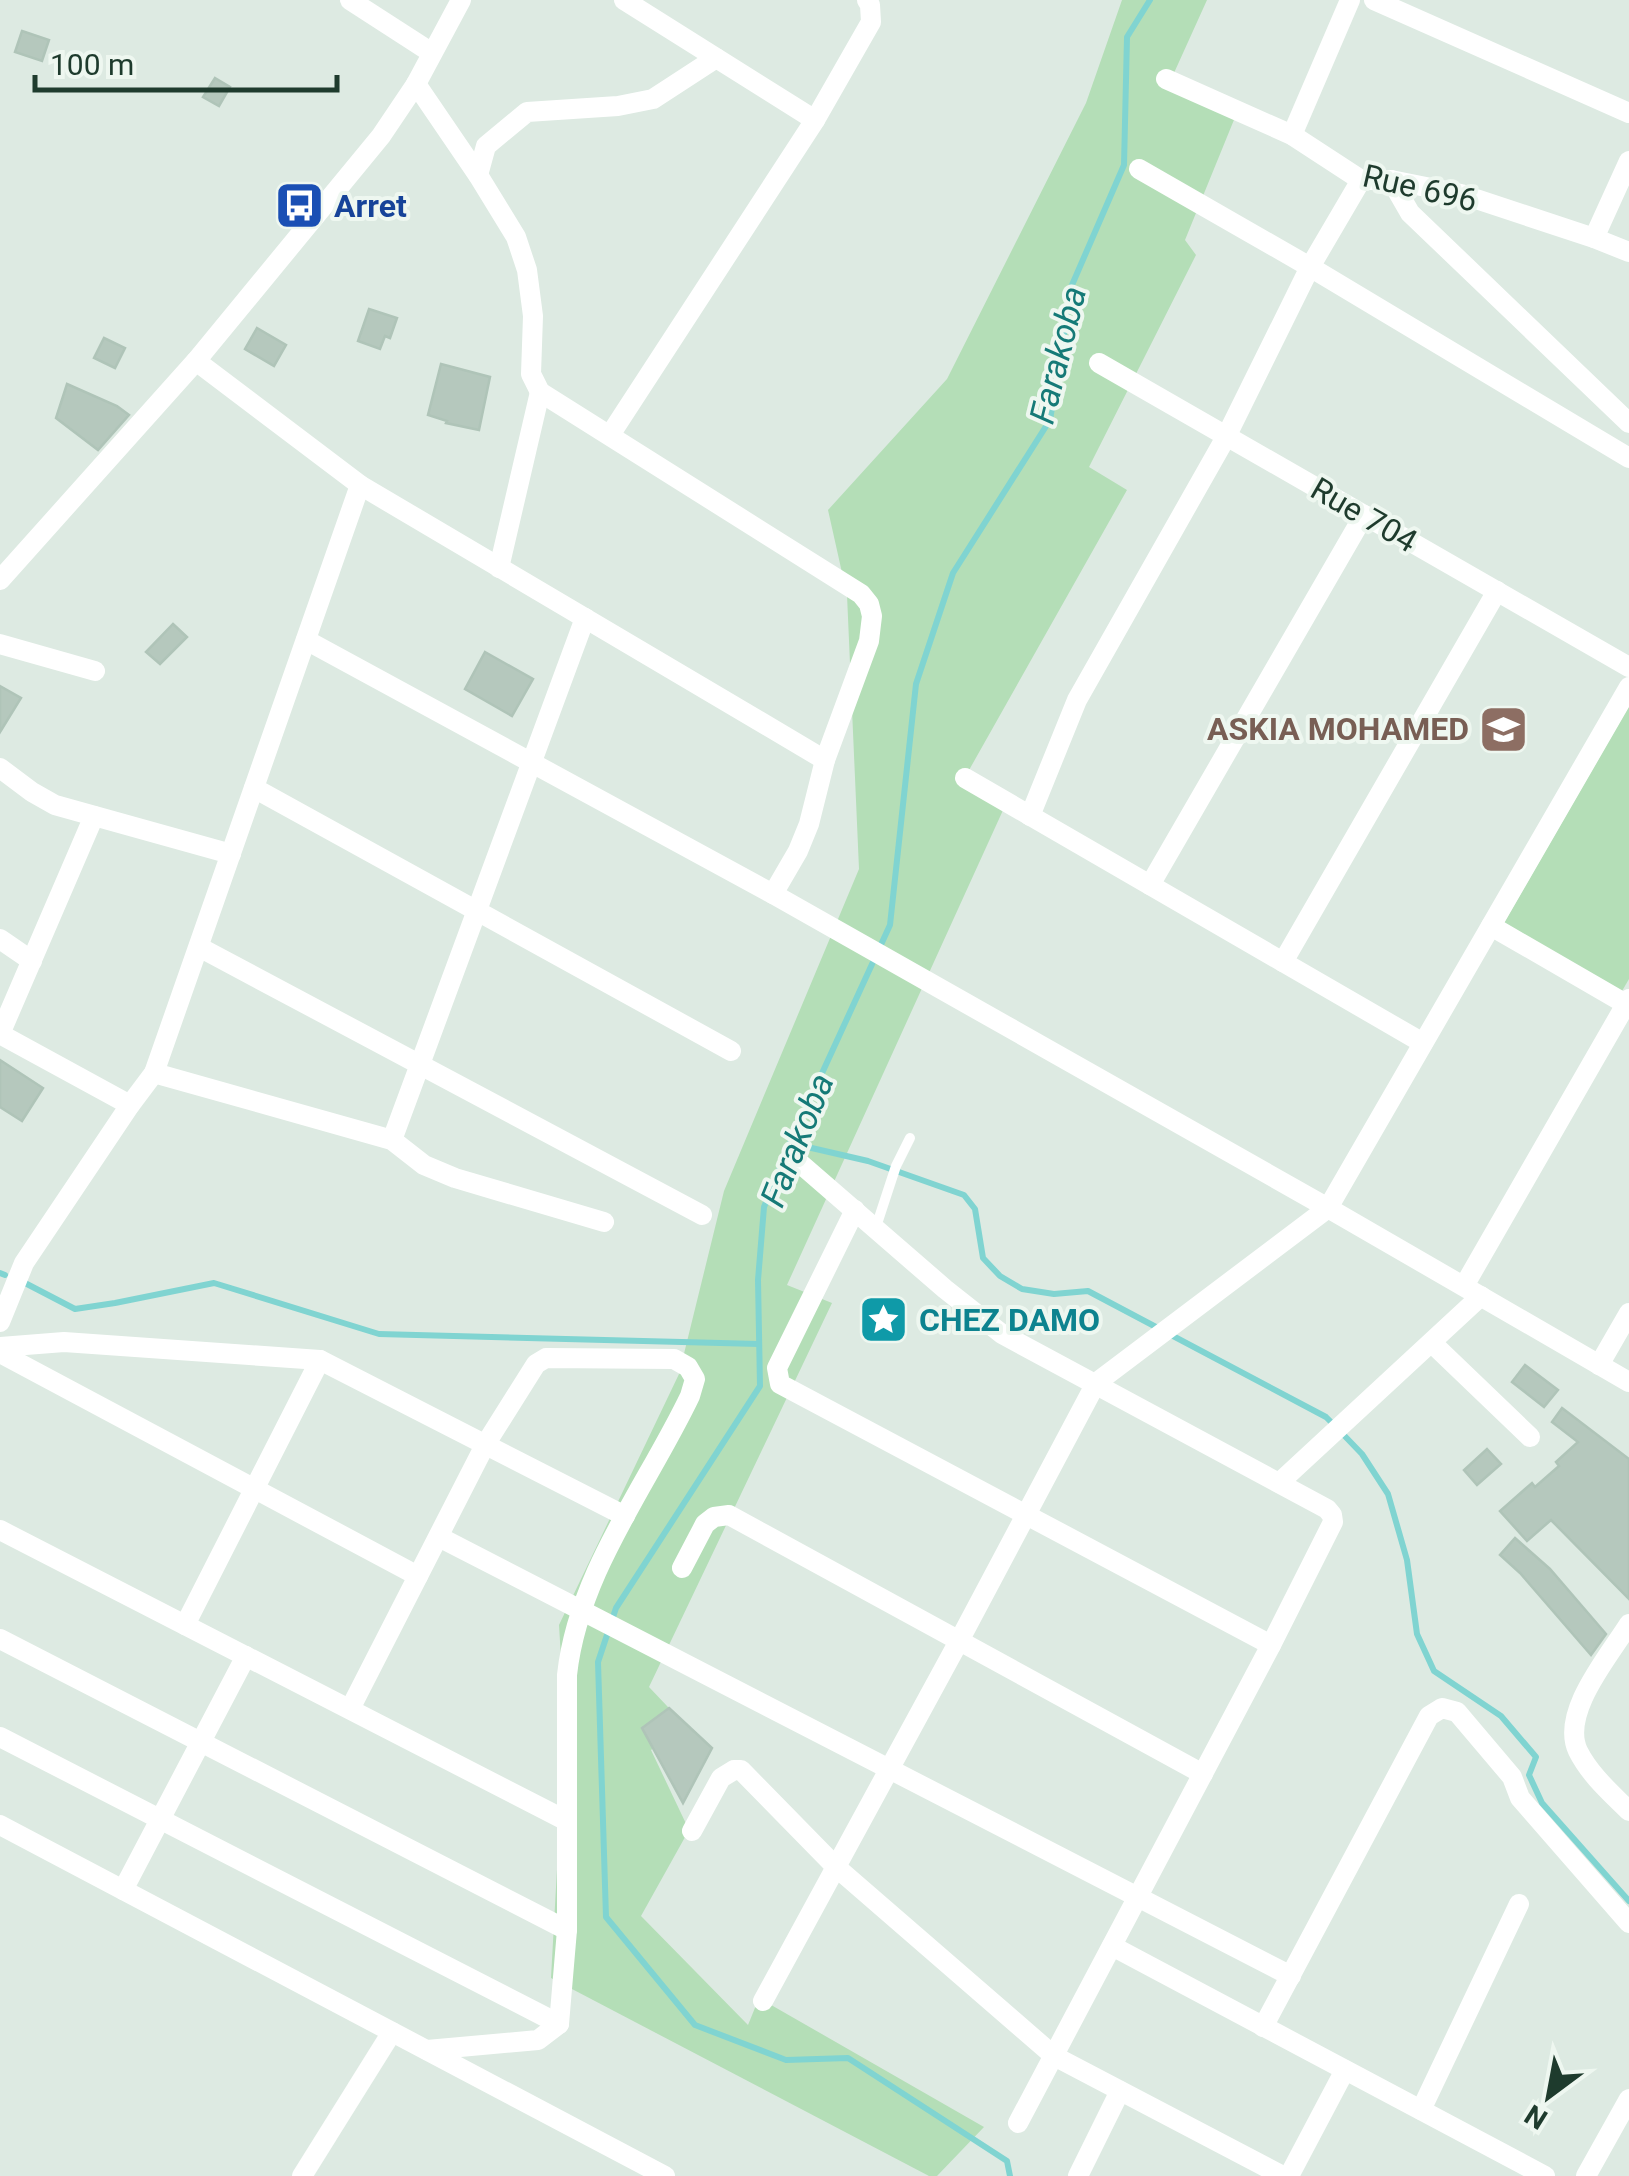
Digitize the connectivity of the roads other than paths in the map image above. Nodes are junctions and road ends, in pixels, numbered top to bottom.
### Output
1 (350, 0) edge
2 (461, 0) edge
3 (624, 0) edge
4 (867, 0) edge
5 (1350, 0) edge
6 (1374, 0) edge
7 (432, 53) junction
8 (716, 58) junction
9 (1166, 79) dead end
10 (416, 84) junction
11 (1629, 113) edge
12 (815, 120) junction
13 (1292, 136) junction
14 (1629, 162) edge
15 (1139, 169) dead end
16 (478, 175) junction
17 (1361, 180) junction
18 (1391, 180) junction
19 (1594, 238) junction
20 (1629, 252) edge
21 (1310, 267) junction
22 (196, 360) junction
23 (1098, 364) dead end
24 (540, 392) junction
25 (1629, 423) edge
26 (610, 435) junction
27 (1226, 437) junction
28 (1629, 458) edge
29 (360, 485) junction
30 (1364, 515) junction
31 (500, 568) junction
32 (0, 580) edge
33 (1497, 592) junction
34 (585, 618) junction
35 (306, 640) junction
36 (0, 644) edge
37 (1629, 667) edge
38 (95, 672) dead end
39 (1629, 687) edge
40 (825, 760) junction
41 (531, 762) junction
42 (0, 768) edge
43 (965, 778) dead end
44 (254, 788) junction
45 (94, 816) junction
46 (1030, 816) junction
47 (231, 854) junction
48 (1150, 885) junction
49 (772, 894) junction
50 (476, 912) junction
51 (1490, 926) junction
52 (0, 940) edge
53 (198, 947) junction
54 (32, 961) junction
55 (1282, 962) junction
56 (1628, 1001) edge
57 (1622, 1027) edge
58 (0, 1034) edge
59 (1423, 1044) junction
60 (730, 1051) dead end
61 (419, 1064) junction
62 (154, 1074) junction
63 (130, 1105) junction
64 (910, 1138) dead end
65 (392, 1140) junction
66 (795, 1159) dead end
67 (1328, 1208) junction
68 (856, 1210) junction
69 (702, 1215) dead end
70 (604, 1222) dead end
71 (876, 1228) junction
72 (1472, 1291) junction
73 (1629, 1313) edge
74 (0, 1322) edge
75 (1432, 1342) junction
76 (0, 1350) edge
77 (320, 1360) junction
78 (1599, 1365) junction
79 (1629, 1382) edge
80 (1096, 1383) junction
81 (1530, 1436) dead end
82 (485, 1445) junction
83 (1279, 1483) junction
84 (255, 1488) junction
85 (625, 1516) junction
86 (1026, 1516) junction
87 (0, 1530) edge
88 (438, 1536) junction
89 (682, 1568) dead end
90 (418, 1576) junction
91 (588, 1614) junction
92 (185, 1624) junction
93 (1629, 1624) edge
94 (0, 1639) edge
95 (960, 1641) junction
96 (1271, 1645) junction
97 (246, 1656) junction
98 (350, 1709) junction
99 (0, 1737) edge
100 (201, 1742) junction
101 (890, 1768) junction
102 (1203, 1774) junction
103 (1629, 1811) edge
104 (160, 1820) junction
105 (566, 1821) junction
106 (0, 1825) edge
107 (692, 1830) dead end
108 (836, 1867) junction
109 (123, 1890) junction
110 (1138, 1896) junction
111 (1520, 1904) dead end
112 (1629, 1923) edge
113 (566, 1930) junction
114 (1112, 1946) junction
115 (1291, 1976) junction
116 (764, 2001) dead end
117 (559, 2024) junction
118 (1263, 2026) junction
119 (392, 2032) junction
120 (427, 2050) junction
121 (1054, 2056) junction
122 (1345, 2070) junction
123 (1120, 2090) junction
124 (1629, 2099) edge
125 (1421, 2110) junction
126 (1018, 2123) dead end
127 (306, 2170) edge
128 (330, 2176) edge
129 (666, 2176) edge
130 (1078, 2176) edge
131 (1286, 2176) edge
132 (1545, 2176) edge
133 (1586, 2176) edge

1 - 7 street
2 - 7 street
3 - 8 street
4 - 12 street
5 - 13 street
6 - 11 street
7 - 10 street
8 - 12 street
8 - 16 street
9 - 13 street, Rue 696
10 - 16 street
10 - 22 street
12 - 26 street
13 - 17 street, Rue 696
14 - 19 street
15 - 21 street
16 - 24 street
17 - 18 street, Rue 696
17 - 21 street
18 - 19 street, Rue 696
18 - 25 street
19 - 20 street, Rue 696
21 - 27 street
21 - 28 street
22 - 29 street
22 - 32 street
23 - 27 street, Rue 704
24 - 26 street
24 - 31 street
26 - 40 street
27 - 30 street, Rue 704
27 - 46 street
29 - 31 street
29 - 35 street
30 - 33 street, Rue 704
30 - 48 street
31 - 34 street
33 - 37 street, Rue 704
33 - 55 street
34 - 40 street
34 - 41 street
35 - 41 street
35 - 44 street
36 - 38 street
39 - 51 street
40 - 49 street
41 - 49 street
41 - 50 street
42 - 45 street
43 - 46 street
44 - 47 street
44 - 50 street
45 - 47 street
45 - 54 street
46 - 48 street
47 - 53 street
48 - 55 street
49 - 67 street
50 - 60 street
50 - 61 street
51 - 56 street
51 - 59 street
52 - 54 street
53 - 61 street
53 - 62 street
54 - 58 street
55 - 59 street
56 - 57 street
57 - 72 street
58 - 63 street
59 - 67 street
61 - 65 street
61 - 69 street
62 - 63 street
62 - 65 street
63 - 74 street
64 - 71 lane
65 - 70 street
66 - 68 street
67 - 72 street
67 - 80 street
68 - 71 street
68 - 86 street
71 - 80 street
72 - 75 street
72 - 78 street
73 - 78 street
75 - 81 street
75 - 83 street
76 - 77 street
76 - 84 street
77 - 82 street
77 - 84 street
78 - 79 street
80 - 83 street
80 - 86 street
82 - 85 street
82 - 85 street
82 - 88 street
83 - 96 street
84 - 90 street
84 - 92 street
85 - 91 street
86 - 95 street
86 - 96 street
87 - 92 street
88 - 90 street
88 - 91 street
89 - 95 street
90 - 98 street
91 - 101 street
91 - 105 street
92 - 97 street
93 - 103 street
94 - 100 street
95 - 101 street
95 - 102 street
96 - 102 street
97 - 98 street
97 - 100 street
98 - 105 street
99 - 104 street
100 - 104 street
100 - 113 street
101 - 108 street
101 - 110 street
102 - 110 street
104 - 109 street
104 - 117 street
105 - 113 street
106 - 109 street
107 - 108 street
108 - 116 street
108 - 121 street
109 - 119 street
110 - 114 street
110 - 115 street
111 - 125 street
112 - 115 street
113 - 117 street
114 - 118 street
114 - 121 street
115 - 118 street
117 - 120 street
118 - 122 street
119 - 120 street
119 - 127 street
120 - 129 street
121 - 123 street
121 - 126 street
122 - 125 street
122 - 131 street
123 - 130 street
123 - 131 street
124 - 133 street
125 - 132 street
127 - 128 street

